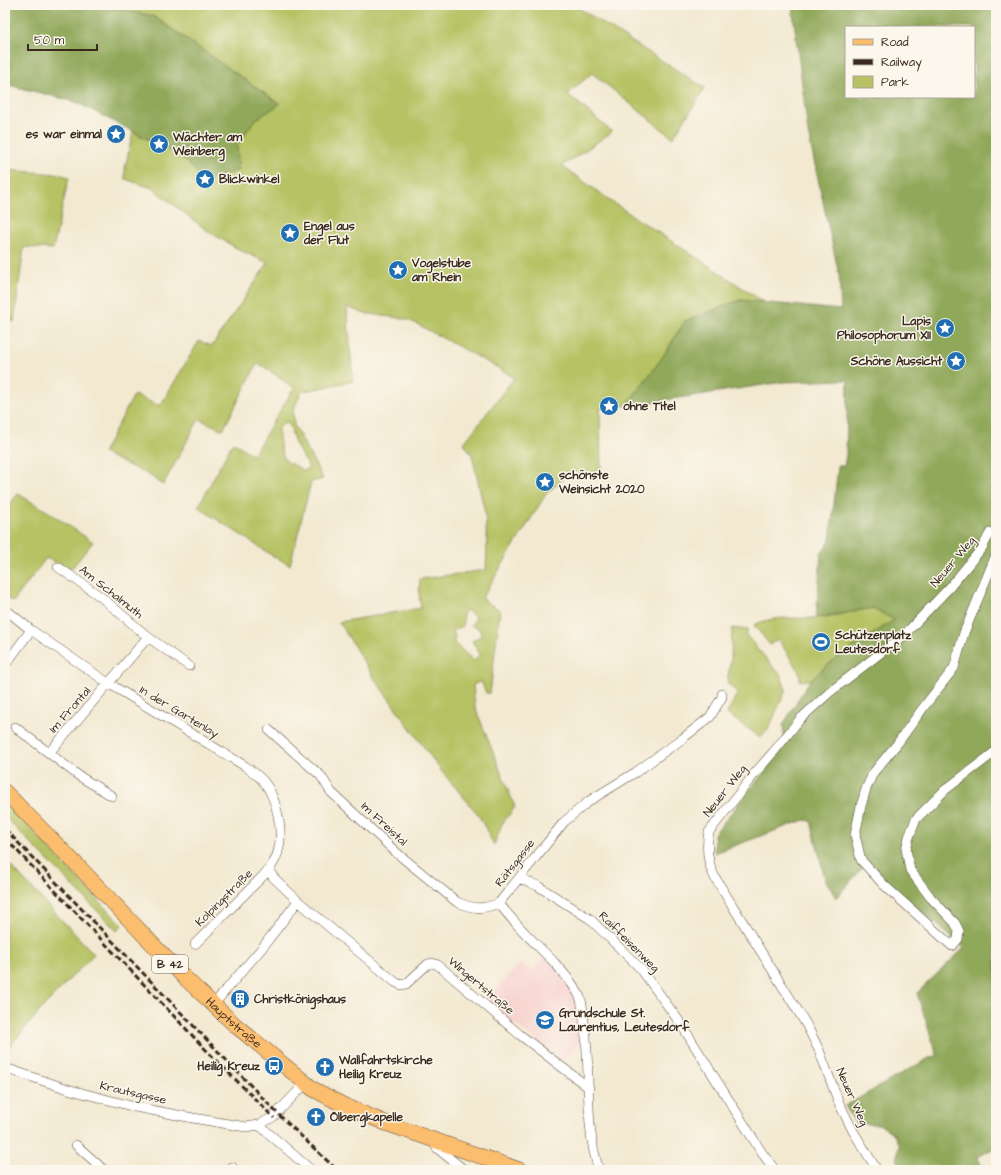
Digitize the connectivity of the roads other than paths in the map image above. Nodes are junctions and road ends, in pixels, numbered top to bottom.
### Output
1 (996, 536) edge
2 (996, 555) edge
3 (58, 567) dead end
4 (5, 609) edge
5 (31, 630) junction
6 (148, 637) junction
7 (5, 665) edge
8 (189, 666) dead end
9 (108, 683) junction
10 (722, 694) dead end
11 (16, 727) dead end
12 (269, 730) dead end
13 (996, 751) edge
14 (49, 753) junction
15 (5, 792) edge
16 (112, 796) dead end
17 (270, 870) junction
18 (519, 878) junction
19 (298, 902) junction
20 (499, 903) junction
21 (195, 944) dead end
22 (213, 1005) junction
23 (5, 1068) edge
24 (305, 1084) junction
25 (589, 1088) junction
26 (259, 1125) junction
27 (432, 1139) junction
28 (76, 1145) dead end
29 (104, 1170) edge
30 (230, 1170) edge
31 (235, 1170) edge
32 (311, 1170) edge
33 (464, 1170) edge
34 (520, 1170) edge
35 (599, 1170) edge
36 (775, 1170) edge
37 (877, 1170) edge

1 - 37 street, Neuer Weg
2 - 13 street
3 - 6 street, Am Schalmuth
4 - 5 street, In der Gartenlay
5 - 7 street
5 - 9 street, In der Gartenlay
6 - 8 street, Am Schalmuth
6 - 9 street
9 - 14 street, Im Frontal
9 - 17 street, In der Gartenlay
10 - 18 street, Rätsgasse
11 - 14 street
12 - 20 street, Im Freistal
14 - 16 street
15 - 22 main road, Hauptstraße / B 42
17 - 19 street, Wingertstraße
17 - 21 street, Kolpingstraße
18 - 20 street, Rätsgasse
18 - 36 street, Raiffeisenweg
19 - 22 street
19 - 25 street, Wingertstraße
20 - 25 street, Rätsgasse
22 - 24 main road, Hauptstraße / B 42
23 - 26 street, Krautsgasse
24 - 26 street
24 - 27 main road, Hauptstraße / B 42
25 - 35 street, Rätsgasse
26 - 32 street
27 - 33 street
27 - 34 main road, Hauptstraße / B 42
28 - 29 street
30 - 31 street

